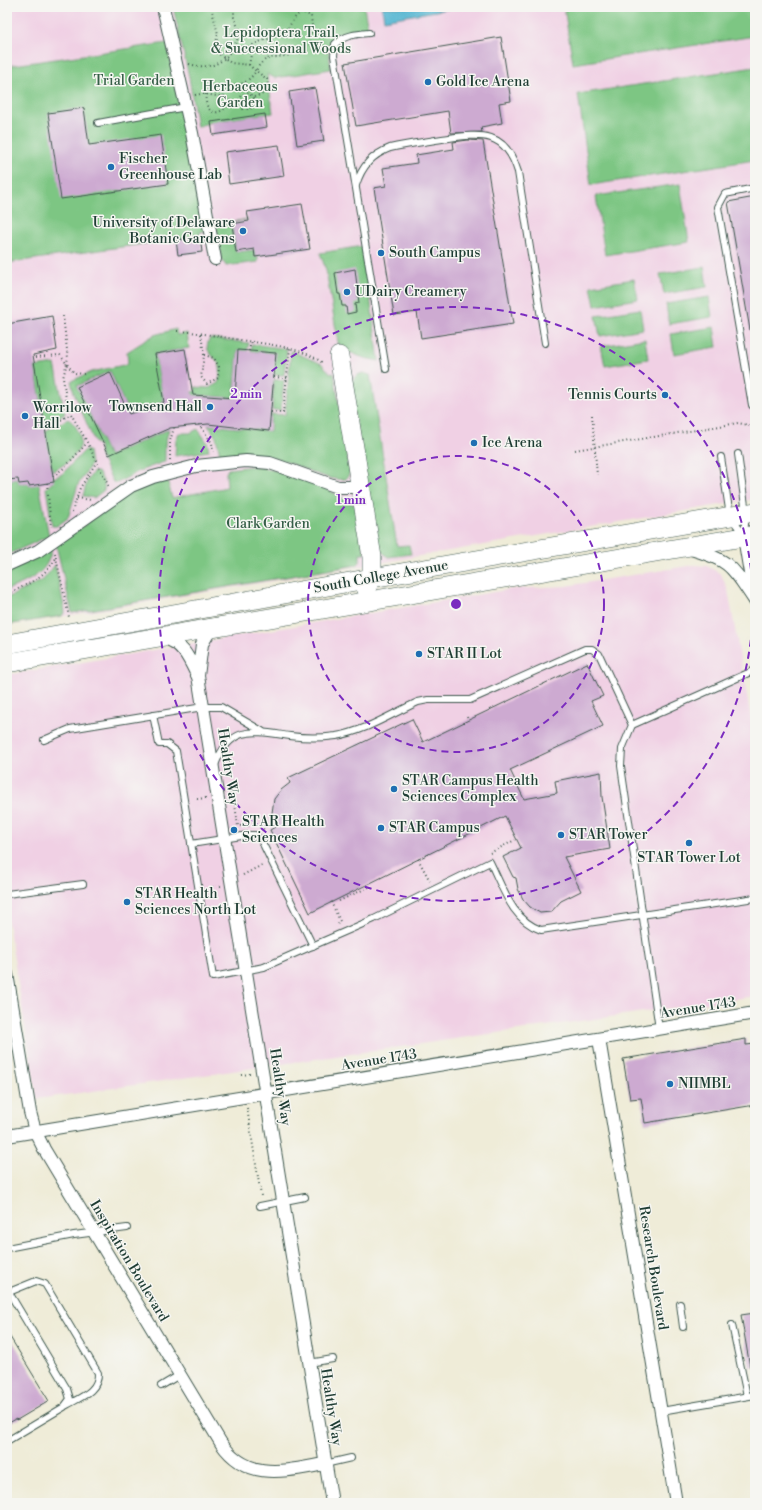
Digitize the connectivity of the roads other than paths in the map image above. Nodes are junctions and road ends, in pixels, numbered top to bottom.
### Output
1 (163, 7) edge
2 (369, 33) dead end
3 (185, 103) junction
4 (98, 123) dead end
5 (356, 185) junction
6 (755, 188) edge
7 (215, 259) dead end
8 (545, 343) dead end
9 (333, 361) road end
10 (386, 369) dead end
11 (752, 405) dead end
12 (738, 454) dead end
13 (720, 457) dead end
14 (361, 487) junction
15 (744, 514) edge
16 (750, 536) edge
17 (684, 547) junction
18 (7, 565) edge
19 (372, 578) junction
20 (755, 602) edge
21 (358, 603) junction
22 (212, 627) junction
23 (157, 637) junction
24 (7, 644) edge
25 (7, 663) edge
26 (755, 670) edge
27 (198, 676) junction
28 (203, 707) junction
29 (153, 715) junction
30 (632, 725) junction
31 (262, 731) junction
32 (44, 740) dead end
33 (213, 771) junction
34 (224, 838) junction
35 (191, 844) junction
36 (83, 884) dead end
37 (7, 894) edge
38 (755, 898) edge
39 (644, 915) junction
40 (313, 946) junction
41 (246, 972) junction
42 (7, 974) edge
43 (755, 1013) edge
44 (659, 1029) junction
45 (599, 1039) junction
46 (266, 1093) junction
47 (35, 1131) junction
48 (7, 1136) edge
49 (306, 1198) dead end
50 (283, 1201) junction
51 (260, 1206) dead end
52 (127, 1228) dead end
53 (94, 1232) junction
54 (7, 1248) edge
55 (8, 1291) edge
56 (680, 1304) dead end
57 (732, 1325) dead end
58 (683, 1327) dead end
59 (333, 1359) dead end
60 (309, 1363) junction
61 (181, 1374) junction
62 (162, 1386) dead end
63 (755, 1395) edge
64 (747, 1396) junction
65 (64, 1407) junction
66 (661, 1411) junction
67 (7, 1441) edge
68 (351, 1458) dead end
69 (325, 1464) junction
70 (332, 1503) edge
71 (676, 1503) edge

1 - 3 street
2 - 5 lane
3 - 4 lane
3 - 7 street
5 - 8 lane
5 - 10 lane
6 - 11 lane
9 - 14 main road
12 - 15 lane
13 - 15 lane
14 - 18 street
14 - 19 main road
15 - 16 lane
15 - 16 lane
15 - 19 main road, South College Avenue
16 - 17 main road, South College Avenue
16 - 20 street
17 - 20 street
17 - 21 main road, South College Avenue
19 - 21 main road
19 - 24 main road, South College Avenue
21 - 22 main road, South College Avenue
22 - 23 main road, South College Avenue
22 - 27 street, Healthy Way
23 - 25 main road, South College Avenue
23 - 27 street, Healthy Way
26 - 30 lane
27 - 28 street, Healthy Way
28 - 29 lane
28 - 31 lane
28 - 33 street, Healthy Way
29 - 32 lane
29 - 35 lane
30 - 31 lane
30 - 39 lane
31 - 33 lane
33 - 34 street, Healthy Way
34 - 35 lane
34 - 40 lane
34 - 41 street, Healthy Way
35 - 41 lane
36 - 37 lane
38 - 39 lane
39 - 40 lane
39 - 44 lane
40 - 41 lane
41 - 46 street, Healthy Way
42 - 47 street, Inspiration Boulevard
43 - 44 street, Avenue 1743
44 - 45 street, Avenue 1743
45 - 46 street, Avenue 1743
45 - 66 street, Research Boulevard
46 - 47 street, Avenue 1743
46 - 50 street, Healthy Way
47 - 48 street, Avenue 1743
47 - 53 street, Inspiration Boulevard
49 - 50 lane
50 - 51 lane
50 - 60 street, Healthy Way
52 - 53 lane
53 - 54 lane
53 - 61 street, Inspiration Boulevard
55 - 65 lane
55 - 65 lane
56 - 58 lane
57 - 64 lane
59 - 60 lane
60 - 69 street, Healthy Way
61 - 62 lane
61 - 69 street, Inspiration Boulevard
63 - 64 lane
64 - 66 lane
65 - 67 lane
66 - 71 street, Research Boulevard
68 - 69 lane
69 - 70 street, Healthy Way

